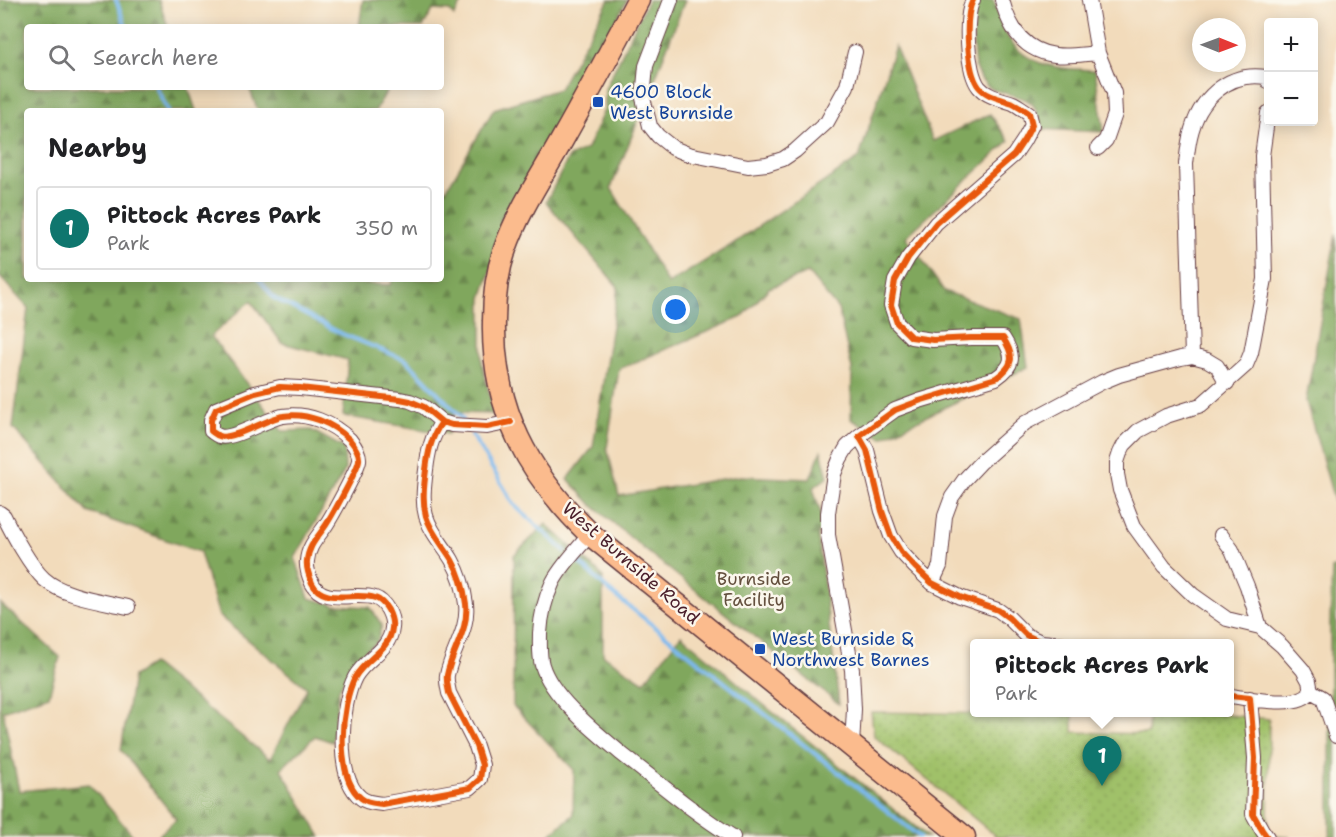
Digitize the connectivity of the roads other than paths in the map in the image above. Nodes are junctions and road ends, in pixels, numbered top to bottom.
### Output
1 (638, 0) edge
2 (671, 0) edge
3 (973, 0) edge
4 (1002, 0) edge
5 (1089, 0) edge
6 (855, 52) dead end
7 (1098, 53) junction
8 (1264, 77) edge
9 (1267, 126) edge
10 (1098, 148) dead end
11 (1192, 356) junction
12 (1227, 383) junction
13 (442, 422) junction
14 (511, 422) junction
15 (859, 436) junction
16 (0, 513) edge
17 (591, 534) junction
18 (1221, 535) dead end
19 (932, 583) junction
20 (129, 607) dead end
21 (1260, 627) junction
22 (1035, 639) edge
23 (1311, 691) junction
24 (1234, 696) edge
25 (1250, 698) junction
26 (1336, 736) edge
27 (852, 746) junction
28 (733, 837) edge
29 (964, 837) edge
30 (1267, 837) edge

1 - 14 main road, West Burnside Road
2 - 6 street
3 - 15 street
4 - 7 street
5 - 7 street
7 - 10 street
8 - 11 street
9 - 12 street
11 - 12 street
11 - 19 street
12 - 21 street
13 - 13 street
13 - 14 street
14 - 17 main road, West Burnside Road
15 - 19 street
15 - 27 street
16 - 20 street
17 - 27 main road, West Burnside Road
17 - 28 street
18 - 21 street
19 - 22 street
21 - 23 street
23 - 25 street
23 - 26 street
24 - 25 street
25 - 30 street
27 - 29 main road, West Burnside Road

